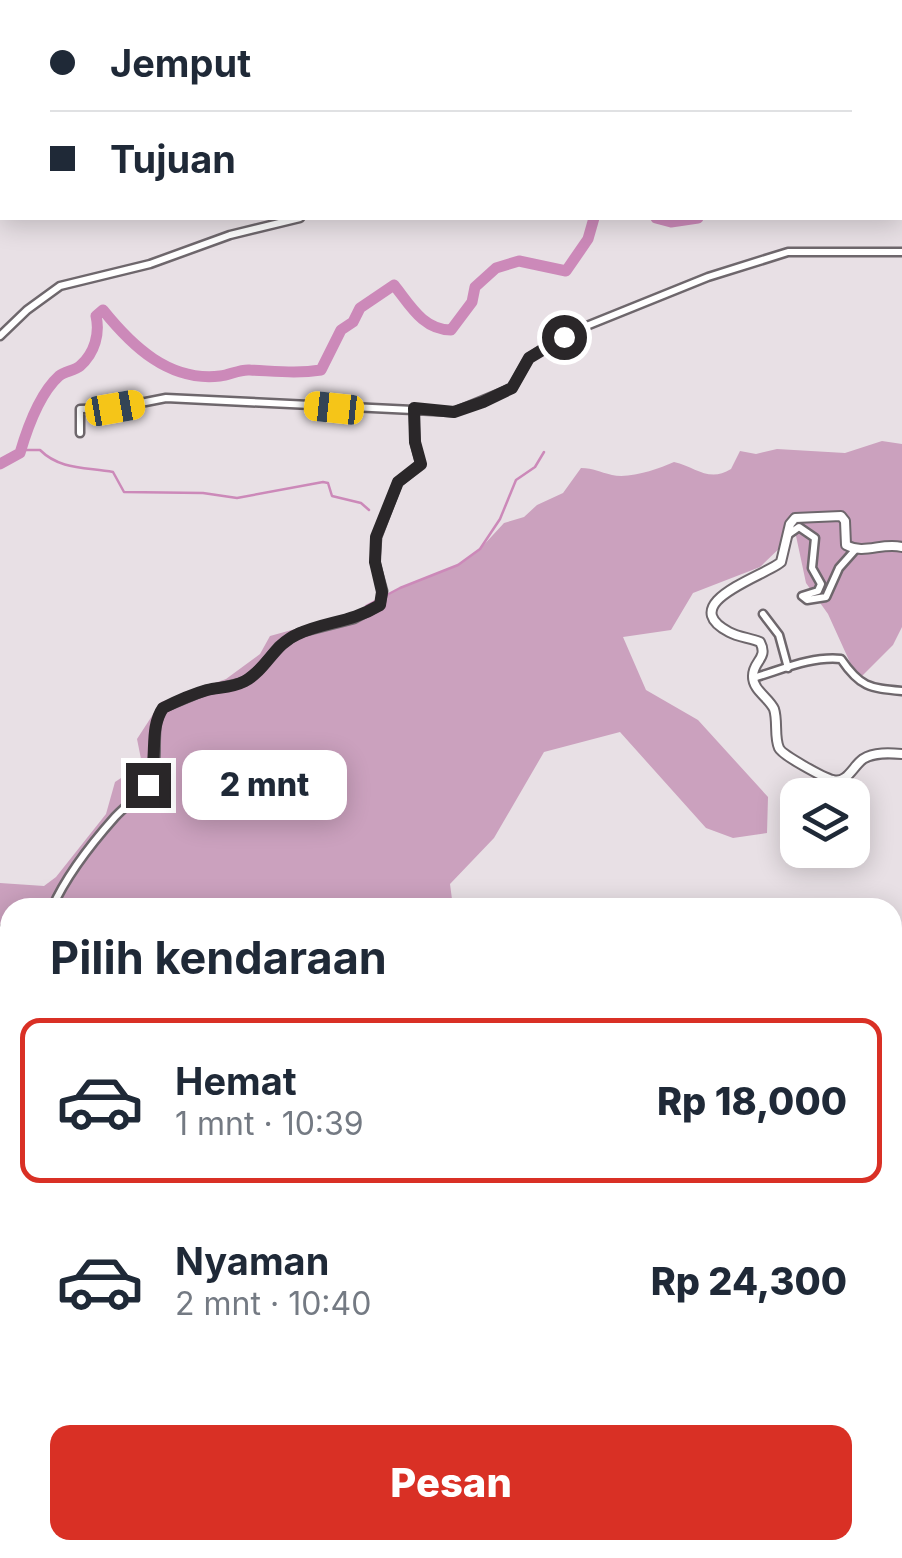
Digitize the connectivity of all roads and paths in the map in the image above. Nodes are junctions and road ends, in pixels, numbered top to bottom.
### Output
1 (292, 220) edge
2 (902, 252) edge
3 (0, 336) edge
4 (414, 408) junction
5 (80, 432) dead end
6 (788, 534) junction
7 (902, 548) edge
8 (855, 550) junction
9 (764, 614) dead end
10 (788, 668) junction
11 (753, 678) junction
12 (902, 691) edge
13 (902, 754) edge
14 (56, 898) edge

1 - 3 street
2 - 4 street
4 - 5 street
4 - 14 street
6 - 8 street
6 - 8 street
6 - 11 street
7 - 8 street
9 - 10 street
10 - 11 street
10 - 12 street
11 - 13 street

